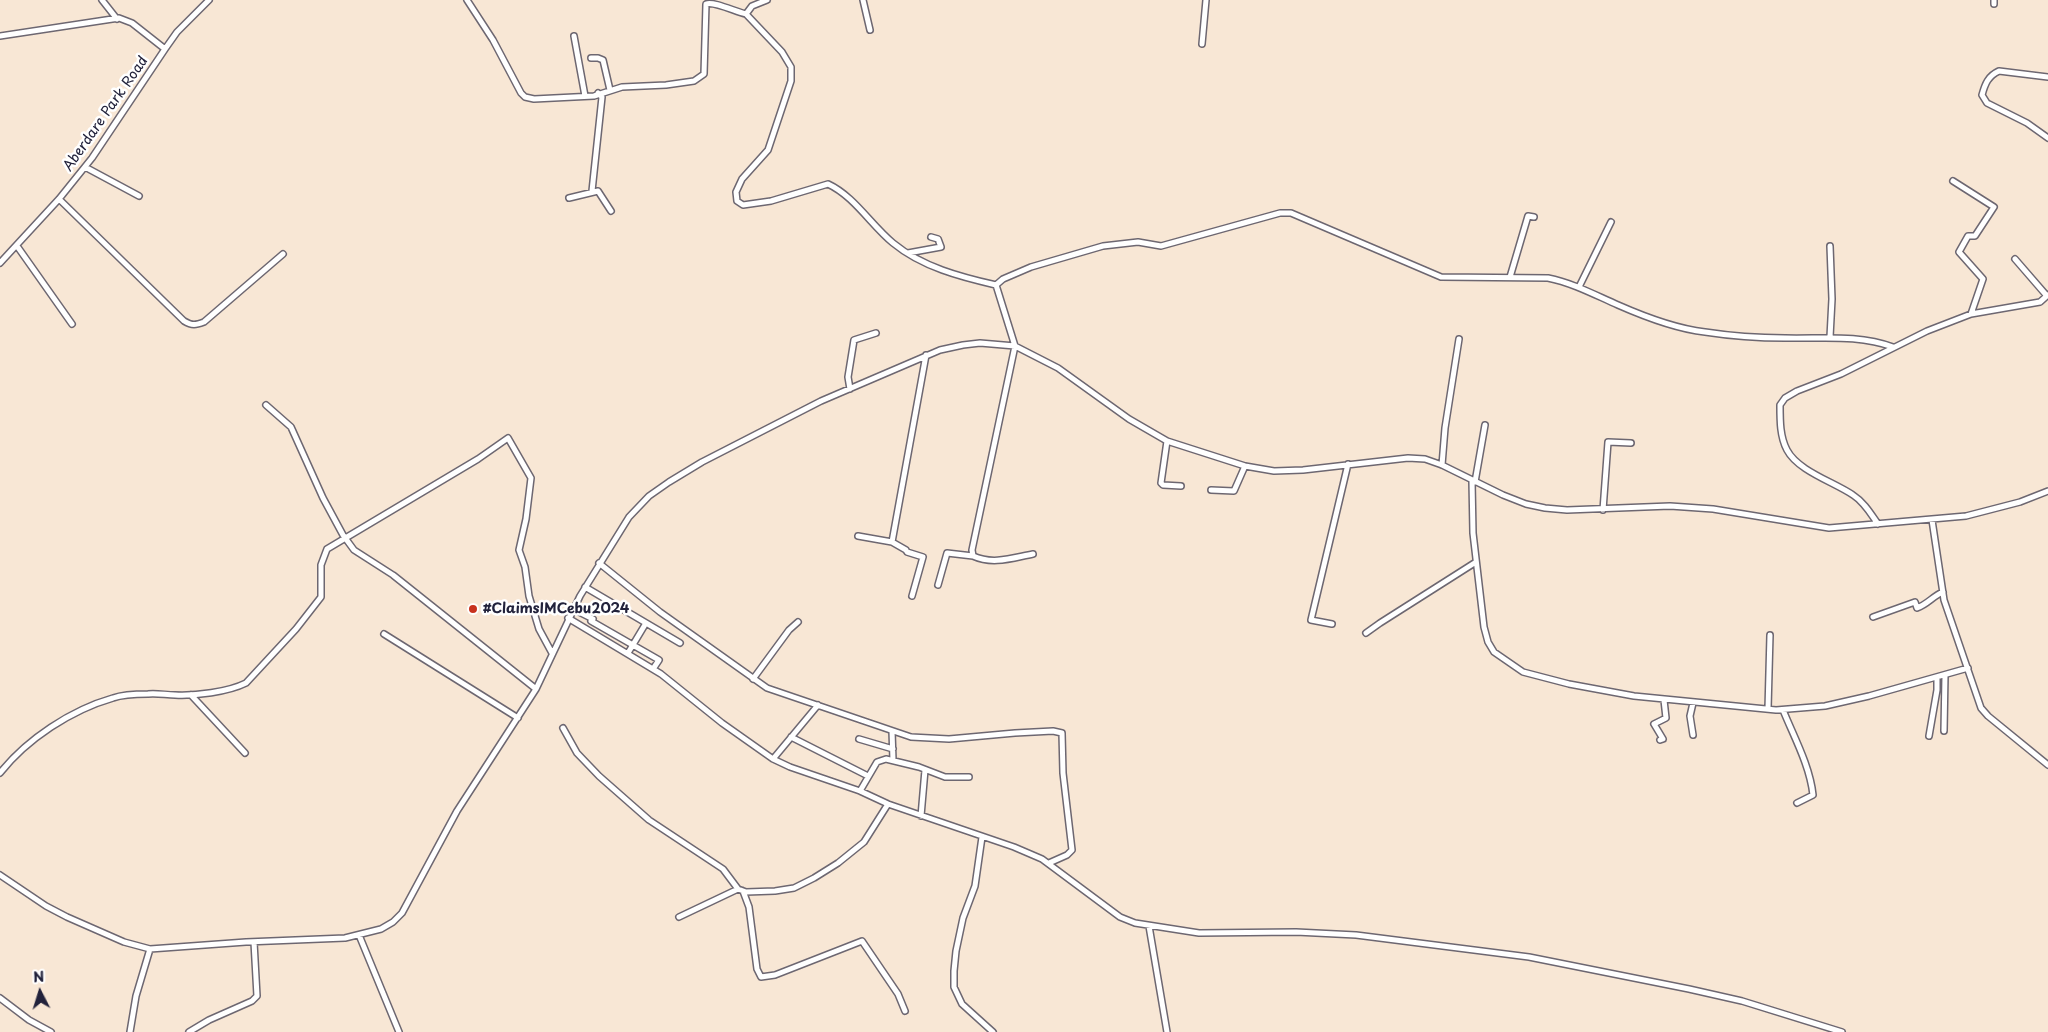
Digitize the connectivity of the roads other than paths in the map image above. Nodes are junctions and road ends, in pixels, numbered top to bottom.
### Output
1 (102, 0) edge
2 (209, 0) edge
3 (467, 0) edge
4 (767, 0) edge
5 (863, 0) edge
6 (1206, 0) edge
7 (746, 14) junction
8 (117, 19) junction
9 (870, 30) dead end
10 (0, 36) edge
11 (574, 36) dead end
12 (1202, 44) dead end
13 (164, 49) junction
14 (591, 58) dead end
15 (2048, 77) edge
16 (610, 90) junction
17 (598, 93) junction
18 (585, 96) junction
19 (2048, 138) edge
20 (85, 167) junction
21 (1953, 181) dead end
22 (592, 191) junction
23 (139, 196) dead end
24 (569, 198) dead end
25 (59, 199) junction
26 (611, 211) dead end
27 (1534, 217) dead end
28 (1611, 222) dead end
29 (931, 237) dead end
30 (16, 246) junction
31 (1830, 246) dead end
32 (908, 253) junction
33 (283, 254) dead end
34 (2015, 260) dead end
35 (0, 263) edge
36 (1510, 277) junction
37 (996, 285) junction
38 (1579, 287) junction
39 (2047, 295) edge
40 (1971, 314) junction
41 (72, 324) dead end
42 (876, 333) dead end
43 (1830, 337) junction
44 (1458, 339) dead end
45 (1015, 346) junction
46 (1893, 347) junction
47 (926, 355) junction
48 (850, 389) junction
49 (266, 405) dead end
50 (1485, 425) dead end
51 (1167, 441) junction
52 (1631, 443) dead end
53 (1348, 464) junction
54 (1442, 465) junction
55 (1245, 466) junction
56 (1474, 482) junction
57 (1181, 486) dead end
58 (1211, 490) dead end
59 (2048, 491) edge
60 (1603, 510) junction
61 (1932, 520) junction
62 (1878, 524) junction
63 (858, 536) dead end
64 (345, 538) junction
65 (892, 542) junction
66 (1033, 554) dead end
67 (973, 556) junction
68 (1476, 562) junction
69 (599, 563) junction
70 (938, 586) dead end
71 (585, 587) junction
72 (1943, 592) junction
73 (912, 596) dead end
74 (573, 609) junction
75 (1873, 617) dead end
76 (568, 618) junction
77 (591, 621) junction
78 (798, 622) dead end
79 (646, 623) junction
80 (1332, 624) dead end
81 (587, 629) junction
82 (1366, 633) dead end
83 (384, 634) dead end
84 (1770, 635) dead end
85 (680, 643) dead end
86 (633, 644) junction
87 (628, 652) junction
88 (552, 653) junction
89 (1968, 668) junction
90 (653, 669) junction
91 (1945, 675) junction
92 (1937, 677) junction
93 (753, 679) junction
94 (536, 689) junction
95 (192, 694) junction
96 (1664, 700) junction
97 (1694, 703) junction
98 (818, 705) junction
99 (1768, 709) junction
100 (1783, 710) junction
101 (518, 718) junction
102 (563, 728) dead end
103 (892, 731) junction
104 (1944, 731) dead end
105 (1693, 735) dead end
106 (1929, 736) dead end
107 (791, 737) junction
108 (859, 740) dead end
109 (1660, 740) dead end
110 (893, 749) junction
111 (246, 753) dead end
112 (773, 758) junction
113 (893, 760) junction
114 (2048, 765) edge
115 (925, 770) junction
116 (0, 773) edge
117 (868, 776) junction
118 (969, 777) dead end
119 (860, 791) junction
120 (1797, 803) dead end
121 (888, 804) junction
122 (921, 816) junction
123 (982, 837) junction
124 (1049, 863) junction
125 (0, 875) edge
126 (741, 890) junction
127 (679, 917) dead end
128 (1149, 926) junction
129 (359, 935) junction
130 (254, 942) junction
131 (150, 949) junction
132 (0, 998) edge
133 (904, 1011) dead end
134 (51, 1032) edge
135 (130, 1032) edge
136 (189, 1032) edge
137 (399, 1032) edge
138 (993, 1032) edge
139 (1167, 1032) edge
140 (1842, 1032) edge

1 - 8 street
2 - 13 street, Aberdare Park Road
3 - 18 street
4 - 7 street
5 - 9 street
6 - 12 street
7 - 16 street
7 - 32 street
8 - 10 street
8 - 13 street
11 - 18 street
13 - 20 street, Aberdare Park Road
14 - 16 street
15 - 19 street
16 - 17 street
17 - 18 street
17 - 22 street
20 - 23 street
20 - 25 street, Aberdare Park Road
21 - 40 street
22 - 24 street
22 - 26 street
25 - 30 street, Aberdare Park Road
25 - 33 street
27 - 36 street
28 - 38 street
29 - 32 street
30 - 35 street, Aberdare Park Road
30 - 41 street
31 - 43 street
32 - 37 street
34 - 39 street
36 - 37 street
36 - 38 street
37 - 45 street
38 - 43 street
39 - 40 street
40 - 46 street
42 - 48 street
43 - 46 street
44 - 54 street
45 - 47 street
45 - 51 street
45 - 67 street
46 - 62 street
47 - 48 street
47 - 65 street
48 - 69 street
49 - 64 street
50 - 56 street
51 - 55 street
51 - 57 street
52 - 60 street
53 - 54 street
53 - 55 street
53 - 80 street
54 - 56 street
55 - 58 street
56 - 60 street
56 - 68 street
59 - 61 street
60 - 62 street
61 - 62 street
61 - 72 street
63 - 65 street
64 - 88 street
64 - 94 street
64 - 95 street
65 - 73 street
66 - 67 street
67 - 70 street
68 - 82 street
68 - 96 street
69 - 71 street
69 - 93 street
71 - 74 street
71 - 79 street
72 - 75 street
72 - 89 street
74 - 76 street
74 - 77 street
76 - 81 street
76 - 88 street
77 - 81 street
77 - 86 street
78 - 93 street
79 - 85 street
79 - 86 street
81 - 87 street
83 - 101 street
84 - 99 street
86 - 87 street
86 - 90 street
87 - 90 street
88 - 94 street
89 - 91 street
89 - 114 street
90 - 112 street
91 - 92 street
91 - 104 street
92 - 100 street
92 - 106 street
93 - 98 street
94 - 101 street
95 - 111 street
95 - 116 street
96 - 97 street
96 - 109 street
97 - 99 street
97 - 105 street
98 - 103 street
98 - 107 street
99 - 100 street
100 - 120 street
101 - 129 street
102 - 126 street
103 - 110 street
103 - 124 street
107 - 112 street
107 - 117 street
108 - 110 street
110 - 113 street
112 - 119 street
113 - 115 street
113 - 117 street
115 - 118 street
115 - 122 street
117 - 119 street
119 - 121 street
121 - 122 street
121 - 126 street
122 - 123 street
123 - 124 street
123 - 138 street
124 - 128 street
125 - 131 street
126 - 127 street
126 - 133 street
128 - 139 street
128 - 140 street
129 - 130 street
129 - 137 street
130 - 131 street
130 - 136 street
131 - 135 street
132 - 134 street

